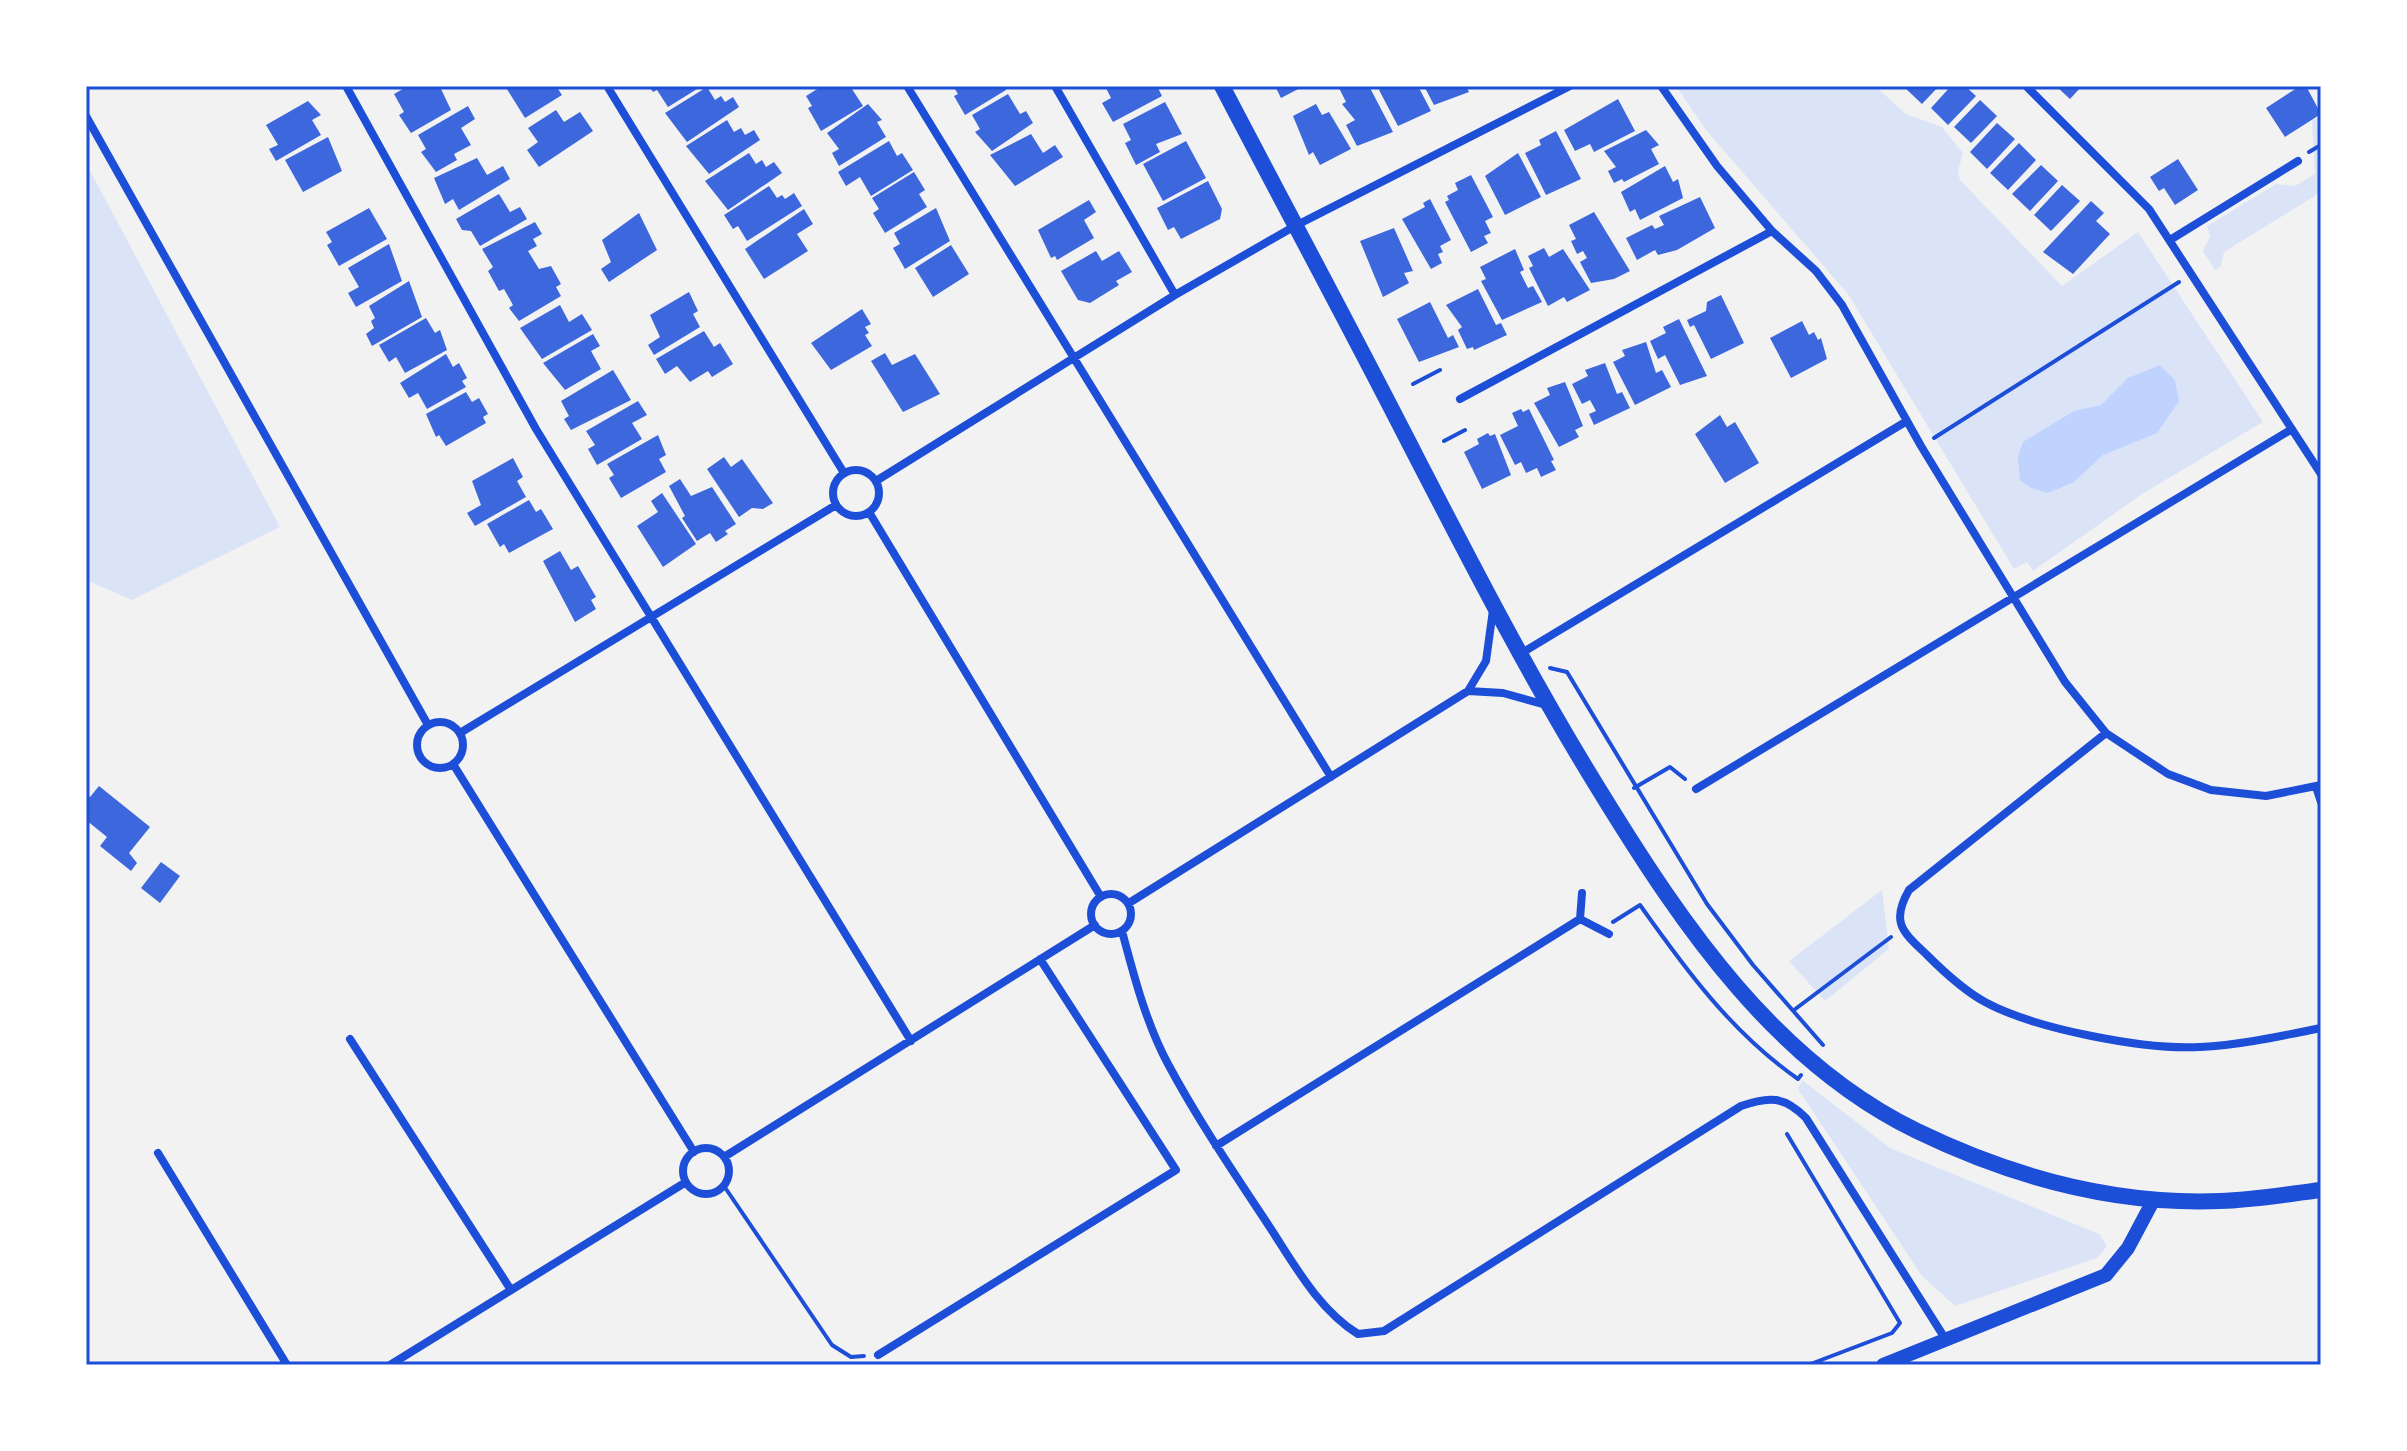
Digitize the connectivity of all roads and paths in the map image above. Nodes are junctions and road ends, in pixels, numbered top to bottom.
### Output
1 (346, 86) edge
2 (607, 86) edge
3 (907, 86) edge
4 (1055, 86) edge
5 (1222, 86) edge
6 (1570, 86) edge
7 (1661, 86) edge
8 (2026, 86) edge
9 (86, 116) edge
10 (2321, 145) edge
11 (2311, 150) dead end
12 (2298, 161) dead end
13 (1295, 226) junction
14 (1772, 231) junction
15 (2170, 240) junction
16 (2181, 280) dead end
17 (1175, 295) junction
18 (1073, 359) junction
19 (1440, 370) dead end
20 (1413, 384) dead end
21 (1460, 399) dead end
22 (1907, 421) junction
23 (2292, 429) junction
24 (1465, 430) dead end
25 (1932, 440) dead end
26 (1444, 441) dead end
27 (844, 473) junction
28 (2321, 474) edge
29 (876, 481) junction
30 (836, 505) junction
31 (869, 512) junction
32 (2012, 595) junction
33 (1493, 609) junction
34 (651, 618) junction
35 (1518, 655) junction
36 (1556, 671) dead end
37 (1468, 691) junction
38 (1547, 705) junction
39 (428, 725) junction
40 (460, 733) junction
41 (2106, 733) junction
42 (453, 764) junction
43 (1331, 777) junction
44 (2318, 786) edge
45 (1634, 788) junction
46 (1696, 789) joint
47 (2321, 802) edge
48 (1582, 893) dead end
49 (1101, 897) junction
50 (1129, 903) junction
51 (1580, 919) junction
52 (1611, 923) dead end
53 (1095, 925) junction
54 (1902, 929) junction
55 (1122, 931) junction
56 (1609, 934) dead end
57 (1040, 959) junction
58 (1794, 1010) junction
59 (2321, 1028) edge
60 (350, 1039) dead end
61 (911, 1041) junction
62 (1824, 1050) dead end
63 (1802, 1075) dead end
64 (1787, 1134) dead end
65 (1216, 1146) junction
66 (694, 1152) junction
67 (158, 1153) dead end
68 (724, 1157) junction
69 (686, 1182) junction
70 (724, 1186) junction
71 (2321, 1190) edge
72 (2153, 1201) junction
73 (511, 1290) junction
74 (1946, 1340) junction
75 (878, 1355) joint
76 (287, 1365) edge
77 (390, 1365) edge
78 (1808, 1365) edge
79 (1883, 1365) edge

1 - 34 street
2 - 27 street
3 - 18 street
4 - 17 street
5 - 13 main road
6 - 13 street
7 - 14 street
8 - 15 street
9 - 39 street
10 - 11 path
12 - 15 street
13 - 17 street
13 - 33 main road
14 - 21 street
14 - 22 street
15 - 23 street
16 - 25 path
17 - 18 street
18 - 29 street
18 - 43 street
19 - 20 path
22 - 32 street
22 - 35 street
23 - 28 street
23 - 32 street
24 - 26 path
27 - 29 street
27 - 30 street
29 - 31 street
30 - 31 street
30 - 34 street
31 - 49 street
32 - 41 street
32 - 46 street
33 - 35 main road
33 - 37 street
34 - 40 street
34 - 61 street
35 - 38 main road
36 - 45 path
37 - 38 street
37 - 43 street
38 - 72 main road
39 - 40 street
39 - 42 street
40 - 42 street
41 - 44 street
41 - 54 street
42 - 66 street
43 - 50 street
44 - 47 street
45 - 46 path
45 - 58 path
48 - 51 street
49 - 50 street
49 - 53 street
50 - 55 street
51 - 56 street
51 - 65 street
52 - 63 path
53 - 55 street
53 - 57 street
54 - 58 path
54 - 59 street
55 - 65 street
57 - 61 street
57 - 75 street
58 - 62 path
60 - 73 street
61 - 68 street
64 - 78 path
65 - 74 street
66 - 68 street
66 - 69 street
67 - 76 street
68 - 70 street
69 - 70 street
69 - 73 street
70 - 75 path
71 - 72 main road
72 - 74 street
73 - 77 street
74 - 79 street

